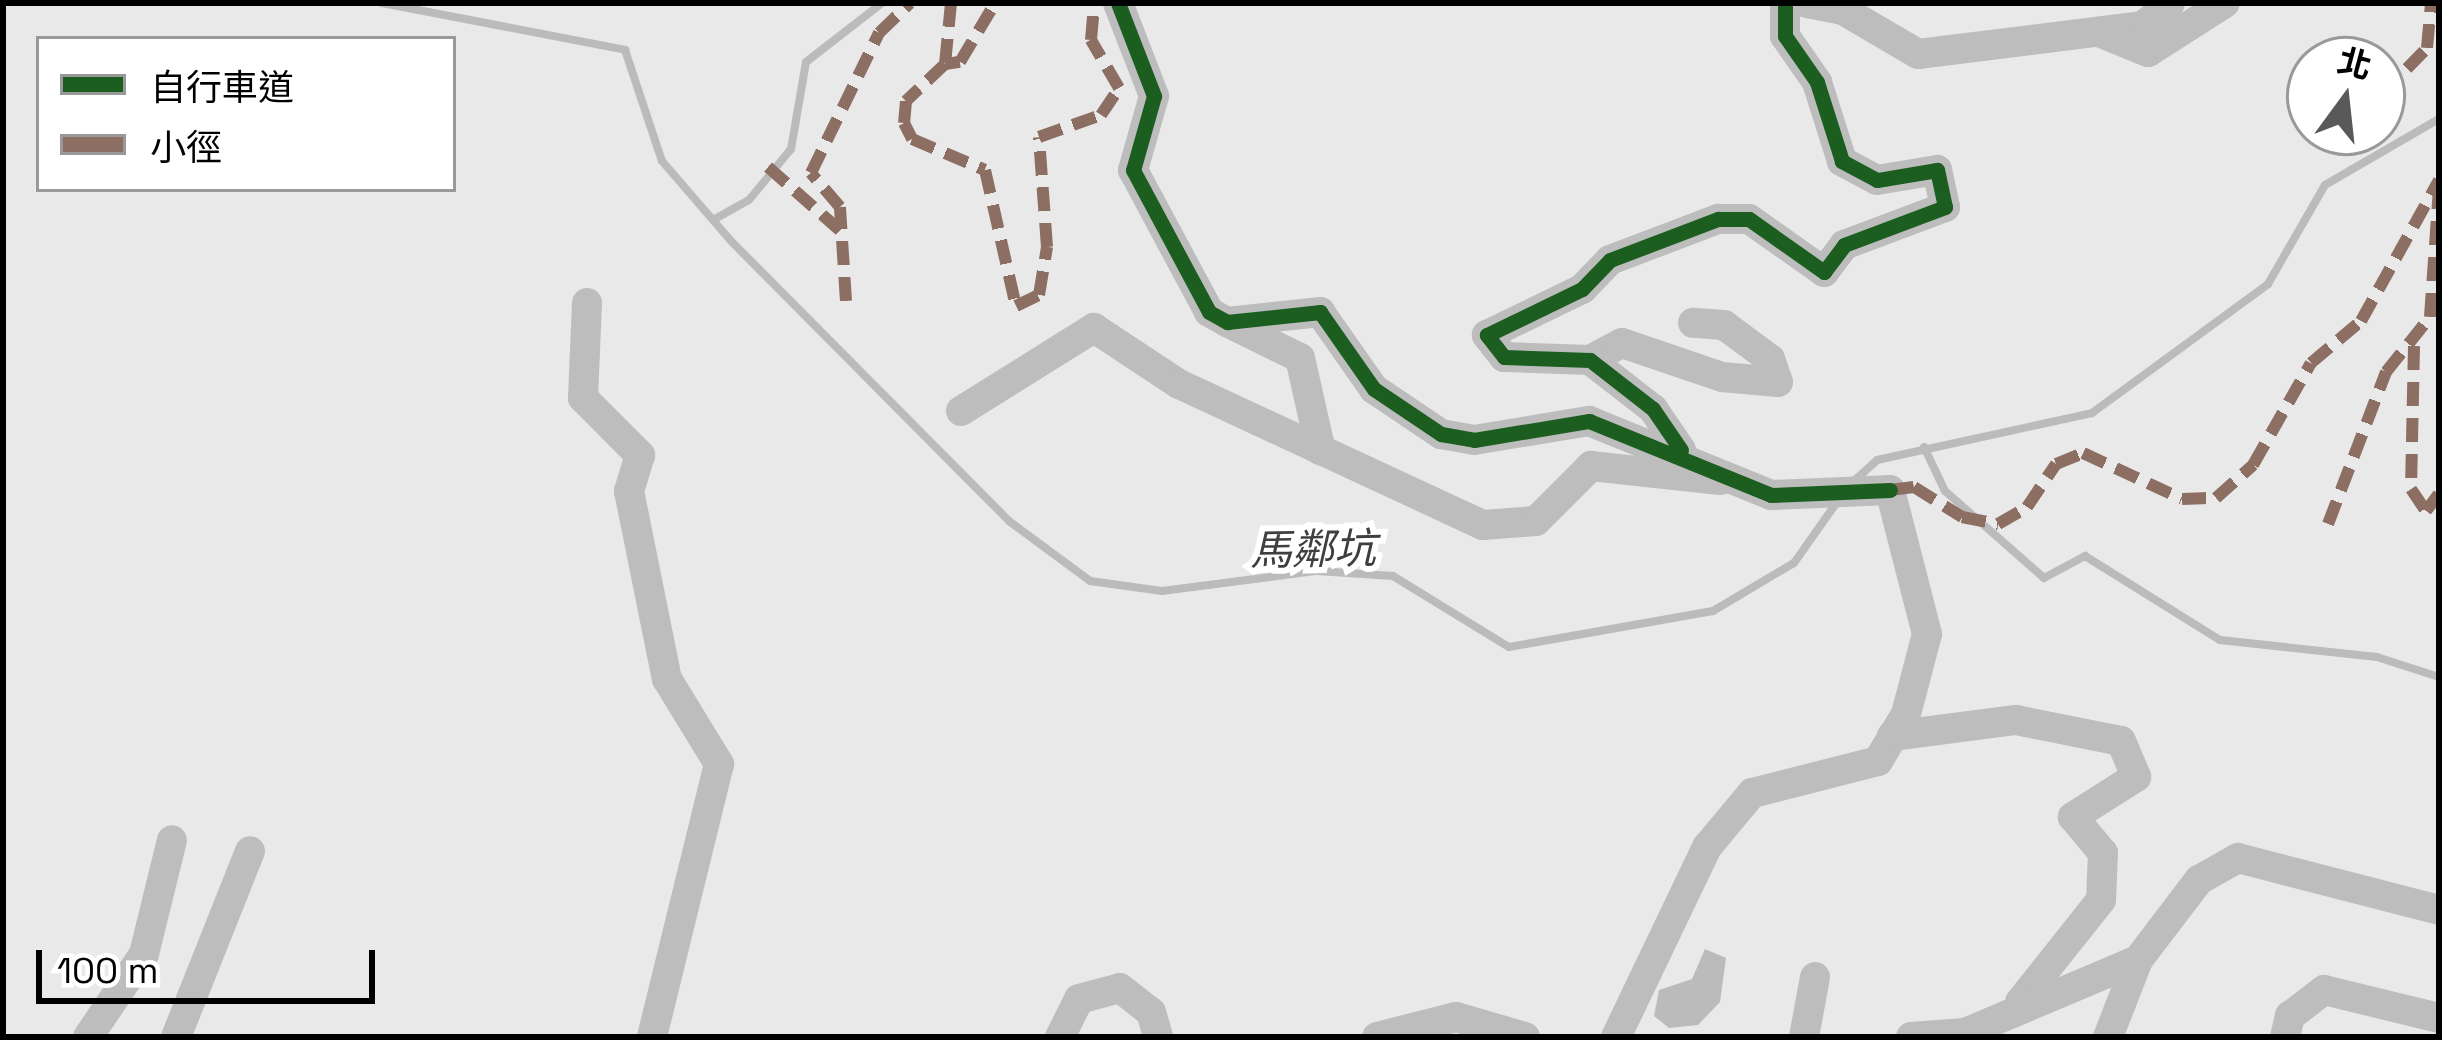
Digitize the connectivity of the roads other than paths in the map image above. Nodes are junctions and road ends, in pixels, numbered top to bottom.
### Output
1 (1118, 3) edge
2 (1785, 3) edge
3 (1807, 3) edge
4 (2170, 3) edge
5 (2225, 3) edge
6 (2099, 32) junction
7 (587, 303) dead end
8 (1227, 322) junction
9 (1693, 323) dead end
10 (1590, 360) junction
11 (961, 411) dead end
12 (1681, 450) junction
13 (1322, 451) junction
14 (1726, 481) junction
15 (1892, 736) junction
16 (172, 841) dead end
17 (250, 851) dead end
18 (2439, 910) edge
19 (2138, 960) junction
20 (1815, 977) dead end
21 (2020, 1002) junction
22 (2439, 1018) edge
23 (88, 1037) edge
24 (176, 1037) edge
25 (652, 1037) edge
26 (1060, 1037) edge
27 (1158, 1037) edge
28 (1377, 1037) edge
29 (1525, 1037) edge
30 (1616, 1037) edge
31 (1804, 1037) edge
32 (1911, 1037) edge
33 (2108, 1037) edge
34 (2284, 1037) edge

1 - 8 street
2 - 10 street
3 - 6 street
4 - 6 street
5 - 6 street
7 - 25 street
8 - 12 street
8 - 13 street
9 - 10 street
10 - 12 street
11 - 13 street
12 - 14 street
13 - 14 street
14 - 15 street
15 - 21 street
15 - 30 street
16 - 23 street
17 - 24 street
18 - 19 street
19 - 21 street
19 - 33 street
20 - 31 street
21 - 32 street
22 - 34 street
26 - 27 street
28 - 29 street

